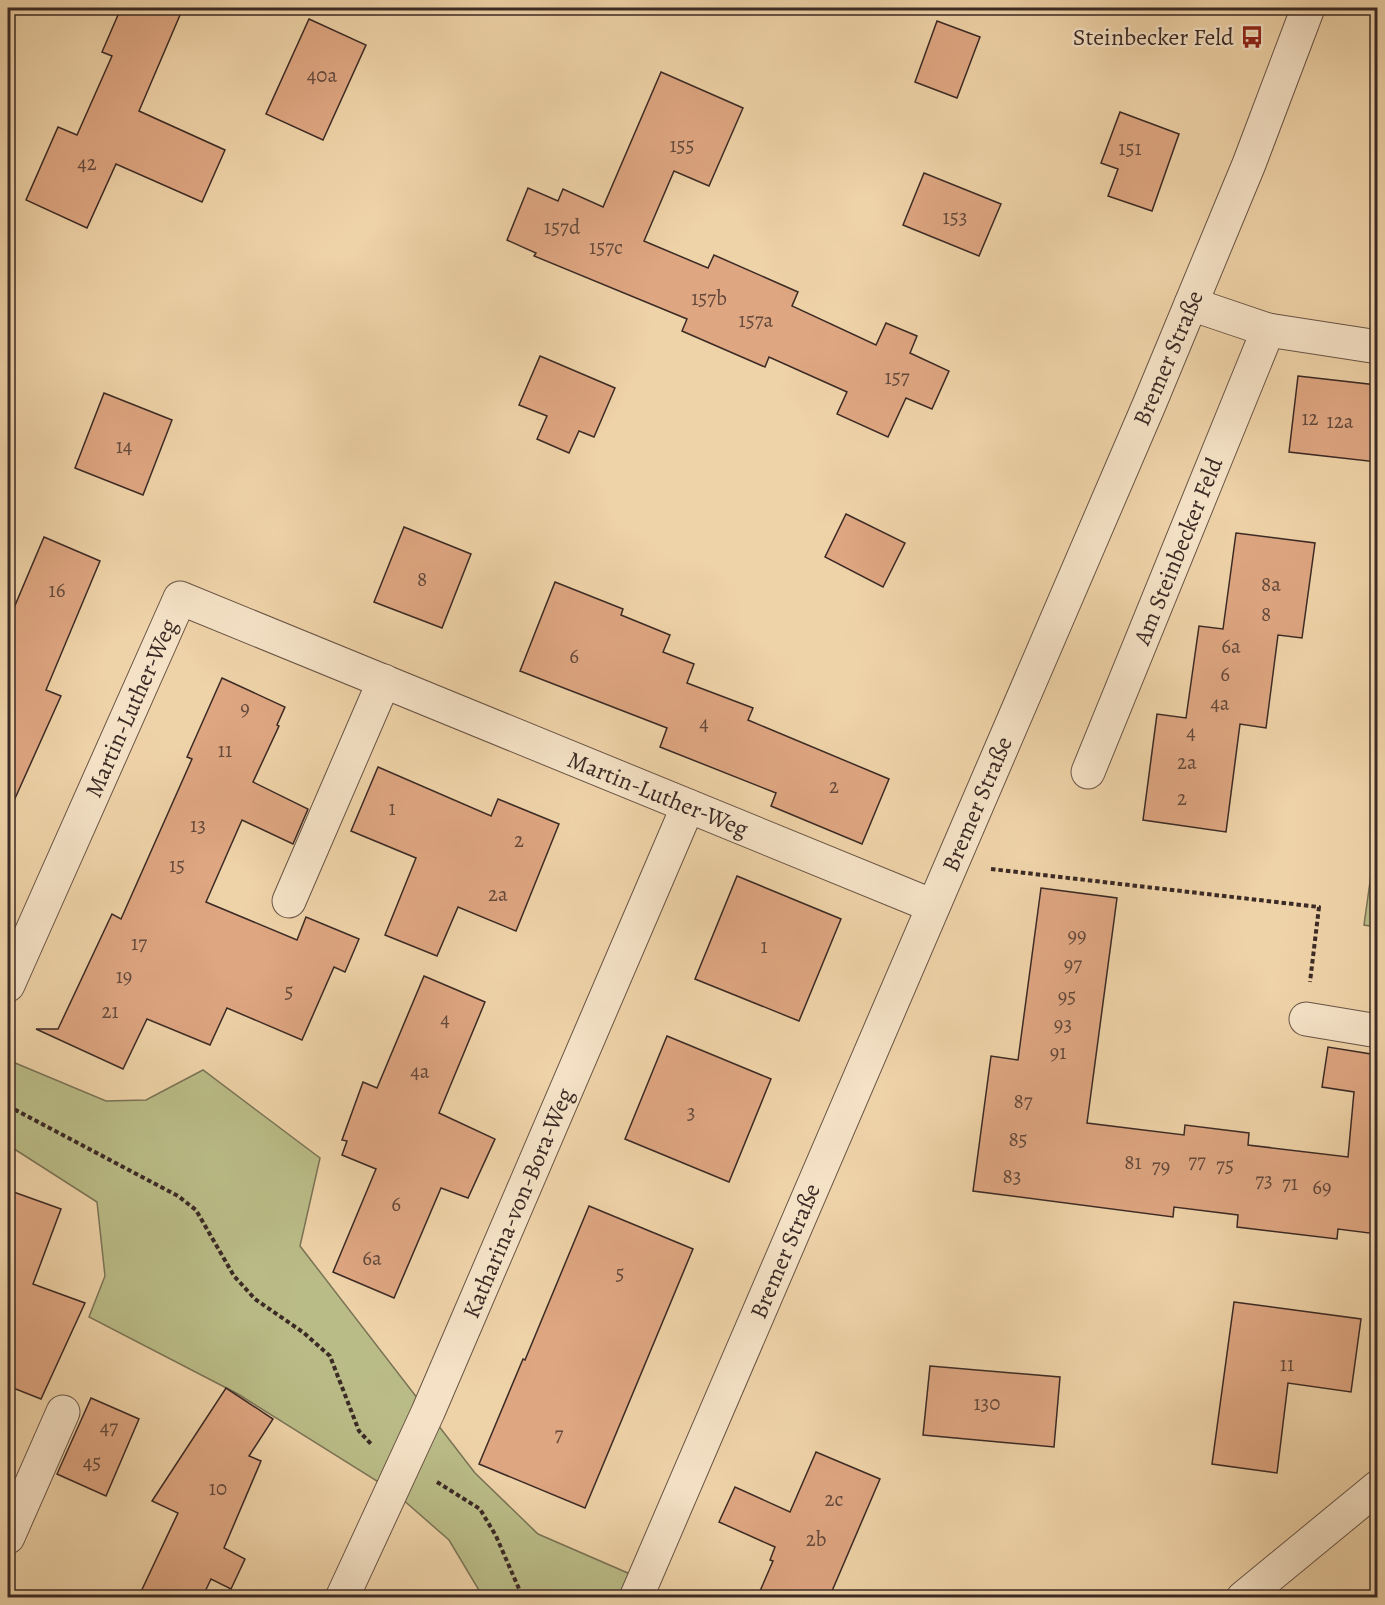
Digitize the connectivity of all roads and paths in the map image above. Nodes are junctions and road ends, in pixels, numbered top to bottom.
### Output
1 (1308, 8) edge
2 (1191, 304) junction
3 (1268, 330) junction
4 (1377, 347) edge
5 (384, 681) junction
6 (1088, 771) dead end
7 (688, 806) junction
8 (951, 864) junction
9 (289, 901) dead end
10 (933, 906) junction
11 (8, 985) edge
12 (1306, 1019) joint
13 (1377, 1031) edge
14 (8, 1106) edge
15 (63, 1412) dead end
16 (405, 1463) junction
17 (1377, 1487) edge
18 (8, 1537) edge
19 (1254, 1594) edge
20 (342, 1598) edge
21 (523, 1598) edge
22 (636, 1598) edge

1 - 2 street, Bremer Straße
2 - 3 street
2 - 8 street, Bremer Straße
3 - 4 street
3 - 6 street, Am Steinbecker Feld
5 - 7 street, Martin-Luther-Weg
5 - 9 street
5 - 11 street, Martin-Luther-Weg
7 - 10 street, Martin-Luther-Weg
7 - 16 street, Katharina-von-Bora-Weg
8 - 10 street, Bremer Straße
8 - 12 path
10 - 22 street, Bremer Straße
12 - 13 street
14 - 16 path
15 - 18 street
16 - 20 street, Katharina-von-Bora-Weg
16 - 21 path
17 - 19 street

